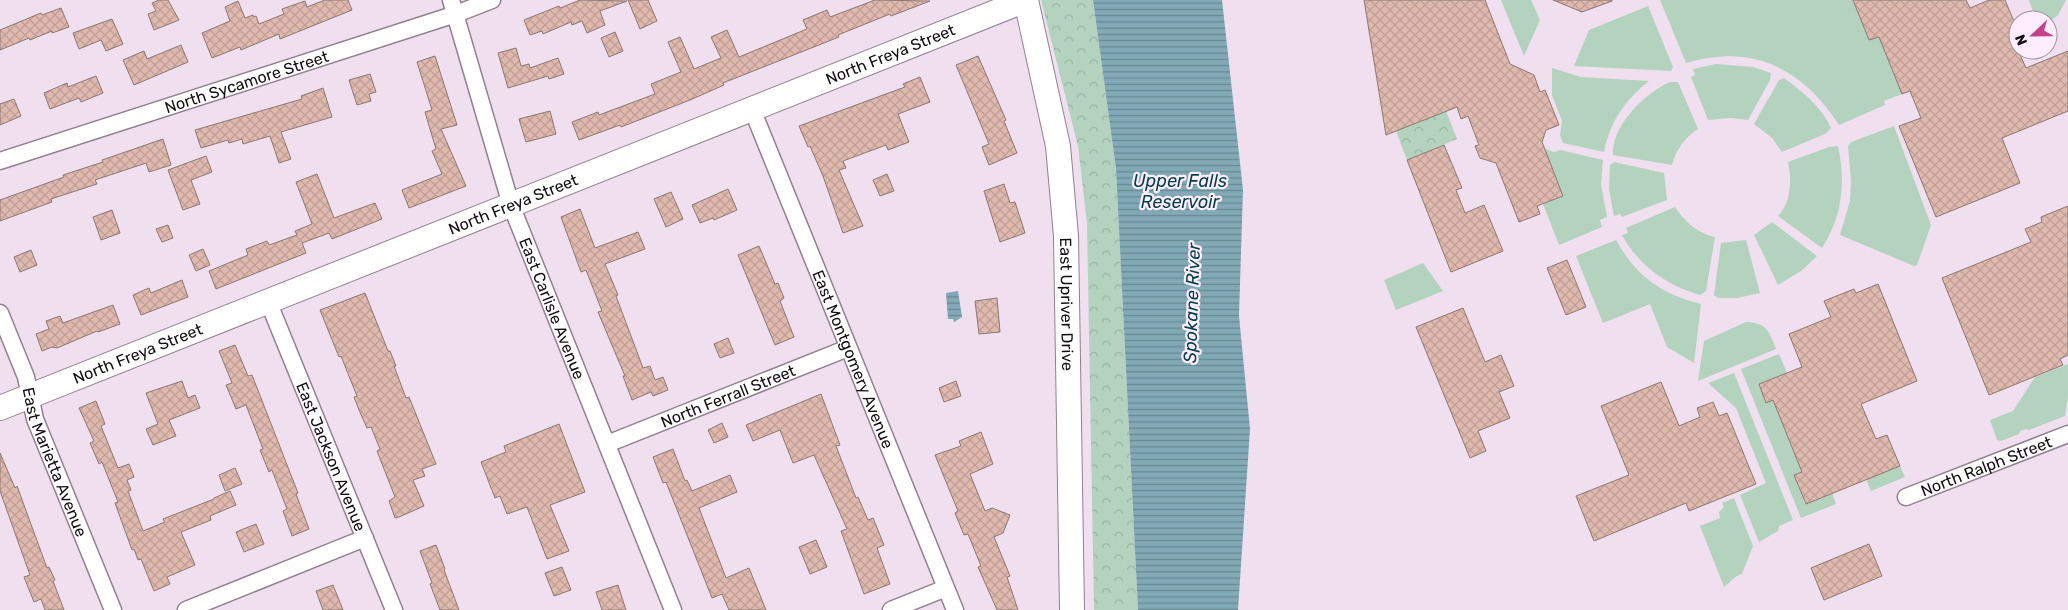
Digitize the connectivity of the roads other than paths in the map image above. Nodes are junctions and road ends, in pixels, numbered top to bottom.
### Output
1 (492, 0) edge
2 (1026, 0) edge
3 (454, 7) edge
4 (752, 109) junction
5 (0, 160) edge
6 (512, 204) junction
7 (268, 301) junction
8 (0, 313) edge
9 (848, 348) junction
10 (30, 396) junction
11 (0, 408) edge
12 (2068, 434) edge
13 (607, 444) junction
14 (1906, 497) dead end
15 (365, 538) junction
16 (946, 588) junction
17 (113, 610) edge
18 (186, 610) edge
19 (394, 610) edge
20 (673, 610) edge
21 (891, 610) edge
22 (955, 610) edge
23 (1072, 610) edge

1 - 3 street, North Sycamore Street
2 - 4 street, North Freya Street
2 - 23 street, East Upriver Drive
3 - 5 street, North Sycamore Street
3 - 6 street, East Carlisle Avenue
4 - 6 street, North Freya Street
4 - 9 street, East Montgomery Avenue
6 - 7 street, North Freya Street
6 - 13 street, East Carlisle Avenue
7 - 10 street, North Freya Street
7 - 15 street, East Jackson Avenue
8 - 10 street, East Marietta Avenue
9 - 13 street, North Ferrall Street
9 - 16 street, East Montgomery Avenue
10 - 11 street, North Freya Street
10 - 17 street, East Marietta Avenue
12 - 14 street, North Ralph Street
13 - 20 street, East Carlisle Avenue
15 - 18 street
15 - 19 street, East Jackson Avenue
16 - 21 street
16 - 22 street, East Montgomery Avenue

